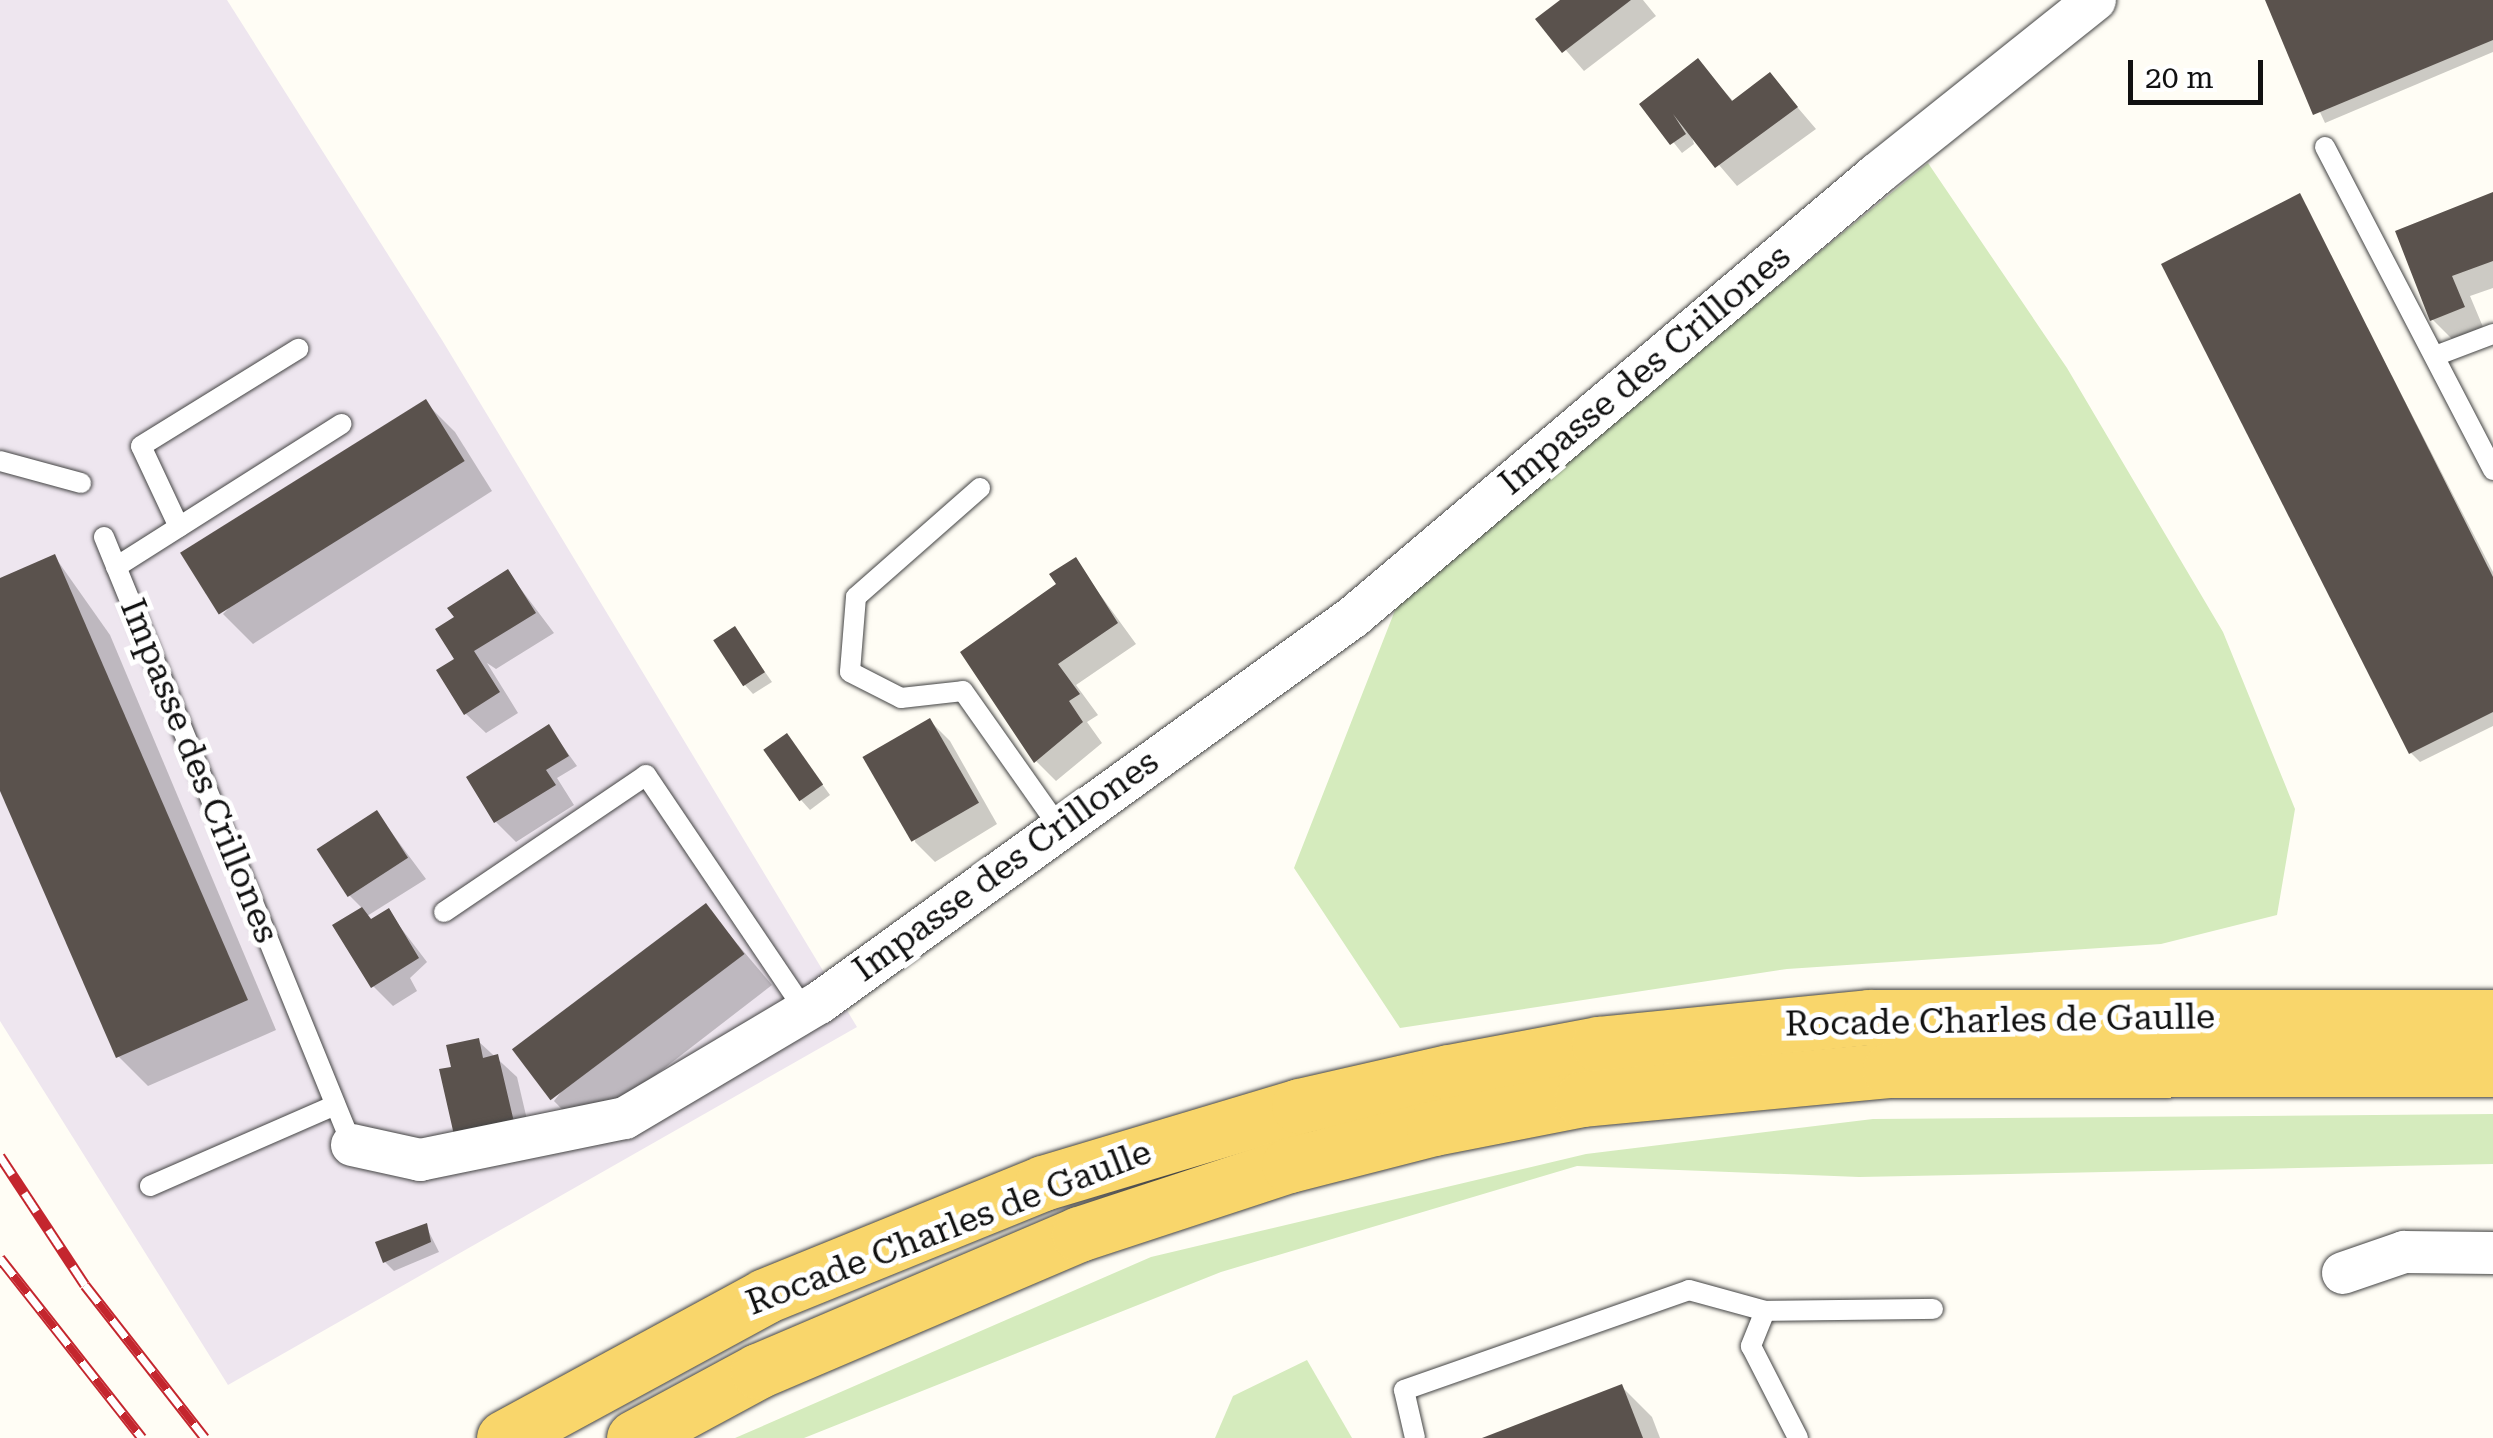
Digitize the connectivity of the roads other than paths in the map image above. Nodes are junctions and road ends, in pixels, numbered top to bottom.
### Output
1 (2095, 0) edge
2 (2325, 148) dead end
3 (2493, 334) edge
4 (298, 349) dead end
5 (2435, 356) junction
6 (341, 424) dead end
7 (0, 461) edge
8 (2493, 470) edge
9 (81, 482) dead end
10 (980, 488) dead end
11 (179, 527) junction
12 (104, 538) dead end
13 (116, 567) junction
14 (1059, 827) junction
15 (444, 912) dead end
16 (2493, 983) edge
17 (806, 1012) junction
18 (2187, 1016) junction
19 (2493, 1017) edge
20 (2306, 1067) junction
21 (2493, 1069) edge
22 (2493, 1083) edge
23 (335, 1105) junction
24 (352, 1145) joint
25 (150, 1186) dead end
26 (2493, 1253) edge
27 (2343, 1273) dead end
28 (1933, 1308) dead end
29 (1765, 1311) junction
30 (504, 1438) edge
31 (634, 1438) edge
32 (1416, 1438) edge
33 (1798, 1438) edge

1 - 14 street, Impasse des Crillones
2 - 5 lane
3 - 5 lane
4 - 11 lane
5 - 8 lane
6 - 11 lane
7 - 9 lane
10 - 14 lane
11 - 13 lane
12 - 13 lane, Impasse des Crillones
13 - 23 lane, Impasse des Crillones
14 - 17 street, Impasse des Crillones
15 - 17 lane
16 - 18 main road
17 - 24 street, Impasse des Crillones
18 - 19 main road, Rocade Charles de Gaulle
18 - 30 main road, Rocade Charles de Gaulle
20 - 21 main road, Rocade Charles de Gaulle
20 - 22 main road
20 - 31 main road, Rocade Charles de Gaulle
23 - 24 lane, Impasse des Crillones
23 - 25 lane
26 - 27 street
28 - 29 lane
29 - 32 lane
29 - 33 lane

